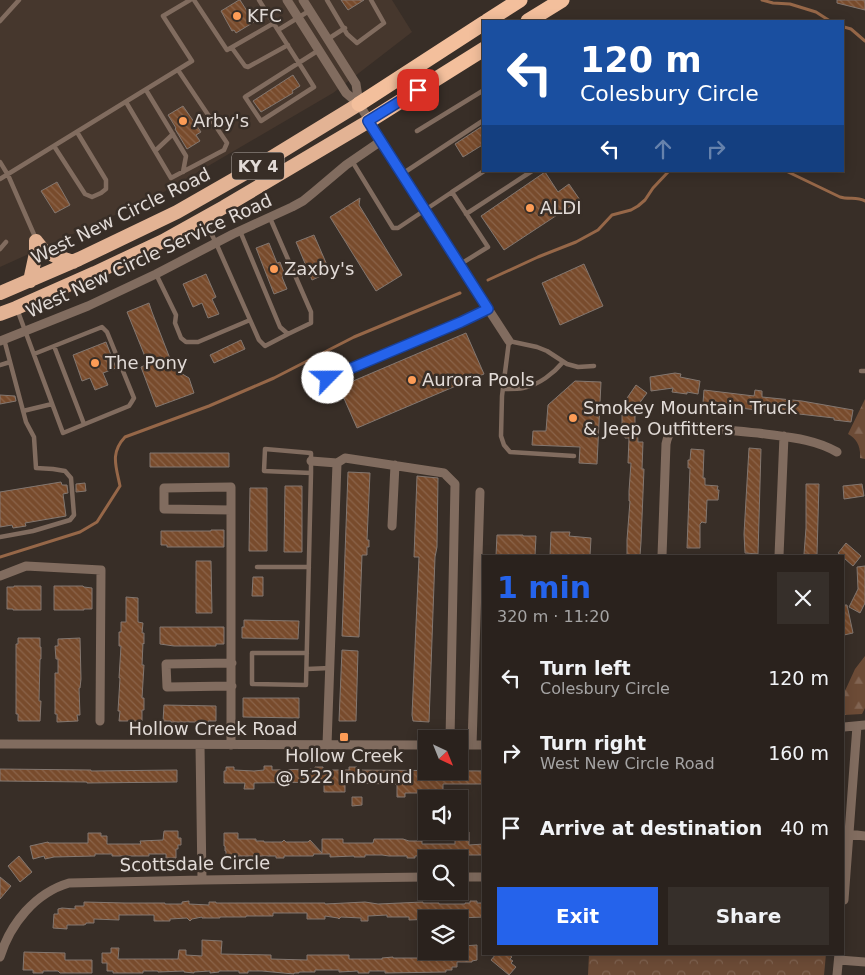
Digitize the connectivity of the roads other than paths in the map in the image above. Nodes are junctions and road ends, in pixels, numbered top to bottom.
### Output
1 (19, 0) edge
2 (190, 0) edge
3 (194, 0) edge
4 (259, 0) edge
5 (287, 0) edge
6 (303, 0) edge
7 (327, 0) edge
8 (371, 0) edge
9 (520, 0) edge
10 (562, 0) edge
11 (309, 10) junction
12 (298, 17) junction
13 (489, 20) edge
14 (530, 20) edge
15 (0, 21) edge
16 (274, 23) junction
17 (482, 24) edge
18 (344, 28) junction
19 (278, 30) junction
20 (328, 39) junction
21 (288, 45) junction
22 (232, 48) junction
23 (319, 50) junction
24 (482, 50) edge
25 (299, 62) junction
26 (178, 70) junction
27 (146, 90) junction
28 (482, 91) edge
29 (126, 102) junction
30 (359, 104) junction
31 (368, 121) junction
32 (482, 121) edge
33 (417, 131) dead end
34 (76, 132) junction
35 (173, 134) junction
36 (381, 141) junction
37 (54, 146) junction
38 (155, 151) junction
39 (352, 161) junction
40 (0, 162) edge
41 (183, 172) junction
42 (482, 172) edge
43 (530, 172) edge
44 (402, 174) junction
45 (8, 175) junction
46 (0, 179) edge
47 (452, 192) junction
48 (424, 210) junction
49 (466, 214) junction
50 (204, 218) junction
51 (270, 218) junction
52 (240, 231) junction
53 (36, 241) junction
54 (6, 242) dead end
55 (216, 242) junction
56 (0, 249) edge
57 (73, 262) junction
58 (459, 265) junction
59 (156, 274) junction
60 (30, 281) junction
61 (0, 293) edge
62 (16, 308) junction
63 (488, 309) junction
64 (0, 314) edge
65 (250, 320) junction
66 (25, 331) junction
67 (288, 334) junction
68 (2, 340) edge
69 (509, 341) junction
70 (54, 346) junction
71 (34, 354) junction
72 (10, 362) junction
73 (563, 362) junction
74 (0, 365) edge
75 (594, 366) dead end
76 (328, 378) dead end
77 (503, 389) junction
78 (52, 404) junction
79 (23, 411) junction
80 (84, 424) junction
81 (784, 436) junction
82 (837, 452) dead end
83 (574, 456) dead end
84 (311, 461) junction
85 (337, 463) junction
86 (395, 465) junction
87 (311, 472) junction
88 (480, 492) dead end
89 (231, 510) junction
90 (392, 526) dead end
91 (0, 537) edge
92 (662, 555) edge
93 (779, 555) edge
94 (257, 567) dead end
95 (309, 567) junction
96 (0, 576) edge
97 (307, 653) junction
98 (232, 663) junction
99 (330, 668) junction
100 (306, 669) junction
101 (232, 686) junction
102 (100, 721) dead end
103 (861, 725) edge
104 (844, 727) edge
105 (450, 730) edge
106 (0, 744) edge
107 (200, 745) junction
108 (232, 745) junction
109 (327, 745) junction
110 (418, 745) edge
111 (468, 745) edge
112 (472, 745) junction
113 (482, 745) edge
114 (849, 834) junction
115 (865, 836) edge
116 (482, 876) edge
117 (418, 877) edge
118 (468, 877) edge
119 (202, 880) junction
120 (844, 900) edge
121 (0, 956) edge
122 (839, 957) edge
123 (865, 962) edge
124 (837, 975) edge

1 - 15 lane
2 - 26 lane
3 - 22 lane
4 - 16 lane
5 - 12 street
6 - 11 street
7 - 18 lane
8 - 18 lane
9 - 13 highway
10 - 14 highway
11 - 12 lane
11 - 20 street
12 - 19 lane
12 - 23 street
16 - 19 lane
16 - 22 lane
17 - 30 highway, West New Circle Road / KY 4
18 - 20 lane
19 - 21 lane
20 - 30 street
21 - 22 lane
21 - 25 lane
23 - 25 lane
23 - 30 street
24 - 31 highway, KY 4
25 - 25 lane
26 - 27 lane
26 - 41 lane
27 - 29 lane
27 - 35 lane
28 - 33 lane
29 - 34 lane
29 - 38 lane
30 - 31 street
30 - 57 highway, West New Circle Road / KY 4
31 - 36 street
31 - 50 highway, KY 4
32 - 44 lane
34 - 37 lane
34 - 37 lane
35 - 38 lane
35 - 41 lane
36 - 39 street, West New Circle Service Road
36 - 44 street
37 - 45 lane
38 - 41 lane
39 - 48 lane
39 - 51 street, West New Circle Service Road
40 - 45 lane
42 - 47 lane
43 - 49 lane
44 - 48 street
45 - 46 lane
45 - 53 lane
47 - 48 lane
47 - 49 lane
48 - 58 street
49 - 58 lane
50 - 55 lane
50 - 62 highway, KY 4
51 - 52 street, West New Circle Service Road
51 - 67 lane
52 - 55 street, West New Circle Service Road
52 - 67 lane
53 - 57 highway
53 - 60 highway
54 - 56 lane
55 - 59 street, West New Circle Service Road
55 - 65 lane
57 - 60 highway, West New Circle Road / KY 4
58 - 63 street
59 - 65 lane
59 - 66 street, West New Circle Service Road
60 - 61 highway, West New Circle Road / KY 4
62 - 64 highway, KY 4
62 - 66 lane
63 - 69 street
63 - 76 lane
65 - 67 lane
66 - 68 street, West New Circle Service Road
66 - 71 lane
68 - 72 lane
69 - 73 lane
69 - 77 lane
70 - 71 lane
70 - 80 lane
70 - 80 lane
71 - 78 lane
72 - 74 lane
72 - 79 lane
73 - 75 lane
73 - 77 lane
77 - 83 lane
78 - 79 lane
78 - 80 lane
79 - 91 lane
81 - 82 street
81 - 92 street
81 - 93 street
84 - 85 street
84 - 87 lane
84 - 87 lane
85 - 86 street
85 - 99 street
86 - 90 street
86 - 105 street
87 - 95 lane
88 - 112 street
89 - 89 street
89 - 98 street
94 - 95 lane
95 - 97 lane
96 - 102 street
97 - 100 lane
97 - 100 lane
98 - 101 street
98 - 101 street
99 - 100 lane
99 - 109 street
101 - 108 street
103 - 104 street
103 - 114 street
106 - 107 street, Hollow Creek Road
107 - 108 street, Hollow Creek Road
107 - 119 street
108 - 109 street, Hollow Creek Road
109 - 110 street, Hollow Creek Road
111 - 112 street
112 - 113 street
114 - 115 street
114 - 120 street
116 - 118 street
117 - 119 street, Scottsdale Circle
119 - 121 street, Scottsdale Circle
122 - 123 street
122 - 124 street

